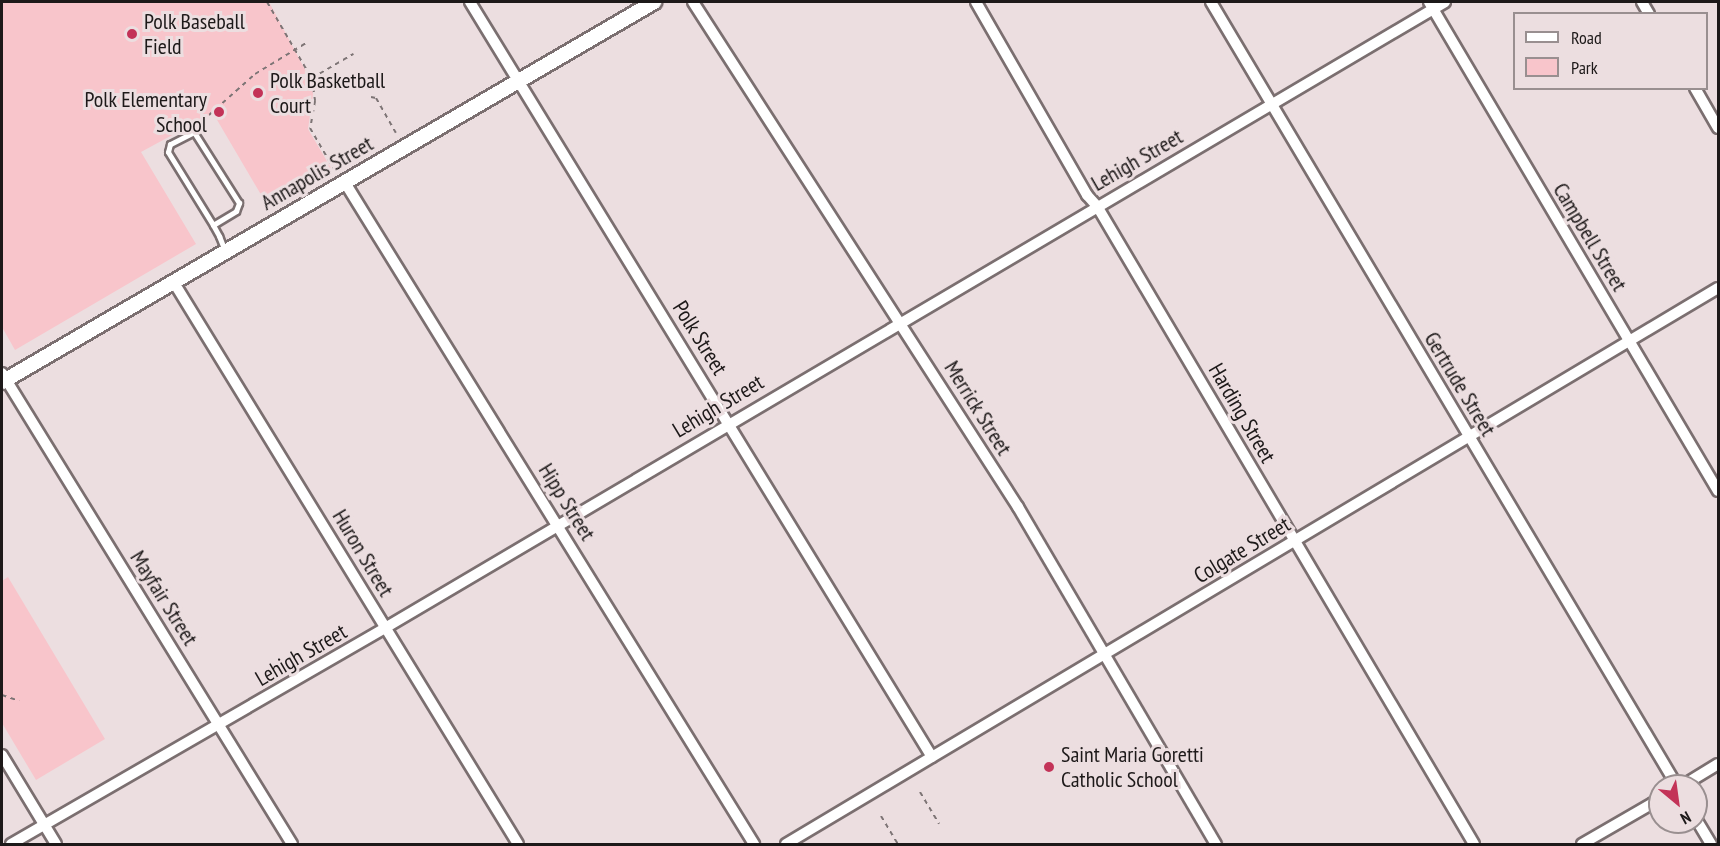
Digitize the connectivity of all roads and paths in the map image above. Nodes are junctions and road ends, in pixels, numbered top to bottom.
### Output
1 (267, 2) edge
2 (470, 2) edge
3 (654, 2) edge
4 (693, 2) edge
5 (976, 2) edge
6 (1211, 2) edge
7 (1445, 2) edge
8 (1431, 5) edge
9 (306, 43) dead end
10 (295, 49) junction
11 (353, 54) dead end
12 (312, 78) junction
13 (517, 80) junction
14 (1696, 90) edge
15 (371, 97) dead end
16 (1271, 104) junction
17 (209, 115) dead end
18 (1719, 128) edge
19 (396, 133) dead end
20 (334, 169) dead end
21 (344, 181) junction
22 (1097, 206) junction
23 (213, 225) junction
24 (225, 251) junction
25 (173, 281) junction
26 (1719, 288) edge
27 (900, 321) junction
28 (1630, 341) junction
29 (3, 378) edge
30 (729, 422) junction
31 (1469, 437) junction
32 (1719, 491) edge
33 (558, 523) junction
34 (1295, 542) junction
35 (385, 628) junction
36 (1104, 656) junction
37 (2, 694) edge
38 (19, 701) dead end
39 (219, 725) junction
40 (2, 755) edge
41 (932, 757) junction
42 (1719, 764) edge
43 (1670, 774) edge
44 (1702, 774) edge
45 (920, 792) dead end
46 (1648, 806) edge
47 (881, 816) dead end
48 (939, 824) dead end
49 (44, 825) junction
50 (11, 844) edge
51 (56, 844) edge
52 (292, 844) edge
53 (518, 844) edge
54 (754, 844) edge
55 (786, 844) edge
56 (898, 844) edge
57 (1216, 844) edge
58 (1474, 844) edge
59 (1582, 844) edge

1 - 10 path
2 - 13 street, Polk Street
3 - 13 street, Annapolis Street
4 - 27 street, Merrick Street
5 - 22 street, Harding Street
6 - 16 street, Gertrude Street
7 - 8 street, Lehigh Street
8 - 16 street, Lehigh Street
8 - 28 street, Campbell Street
9 - 10 path
10 - 12 path
10 - 17 path
11 - 12 path
12 - 20 path
13 - 21 street, Annapolis Street
13 - 30 street, Polk Street
14 - 18 street
15 - 19 path
16 - 22 street, Lehigh Street
16 - 31 street, Gertrude Street
21 - 24 street, Annapolis Street
21 - 33 street, Hipp Street
22 - 27 street, Lehigh Street
22 - 34 street, Harding Street
23 - 23 lane
23 - 24 lane
24 - 25 street, Annapolis Street
25 - 29 street, Annapolis Street
25 - 35 street, Huron Street
26 - 28 street, Colgate Street
27 - 30 street, Lehigh Street
27 - 36 street, Merrick Street
28 - 31 street, Colgate Street
28 - 32 street, Campbell Street
29 - 39 street, Mayfair Street
30 - 33 street, Lehigh Street
30 - 41 street, Polk Street
31 - 34 street, Colgate Street
31 - 43 street, Gertrude Street
33 - 35 street, Lehigh Street
33 - 54 street, Hipp Street
34 - 36 street, Colgate Street
34 - 58 street, Harding Street
35 - 39 street, Lehigh Street
35 - 53 street, Huron Street
36 - 41 street, Colgate Street
36 - 57 street, Merrick Street
37 - 38 path
39 - 49 street, Lehigh Street
39 - 52 street, Mayfair Street
40 - 49 street
41 - 55 street, Colgate Street
42 - 44 street
45 - 48 path
46 - 59 street
47 - 56 path
49 - 50 street, Lehigh Street
49 - 51 street

